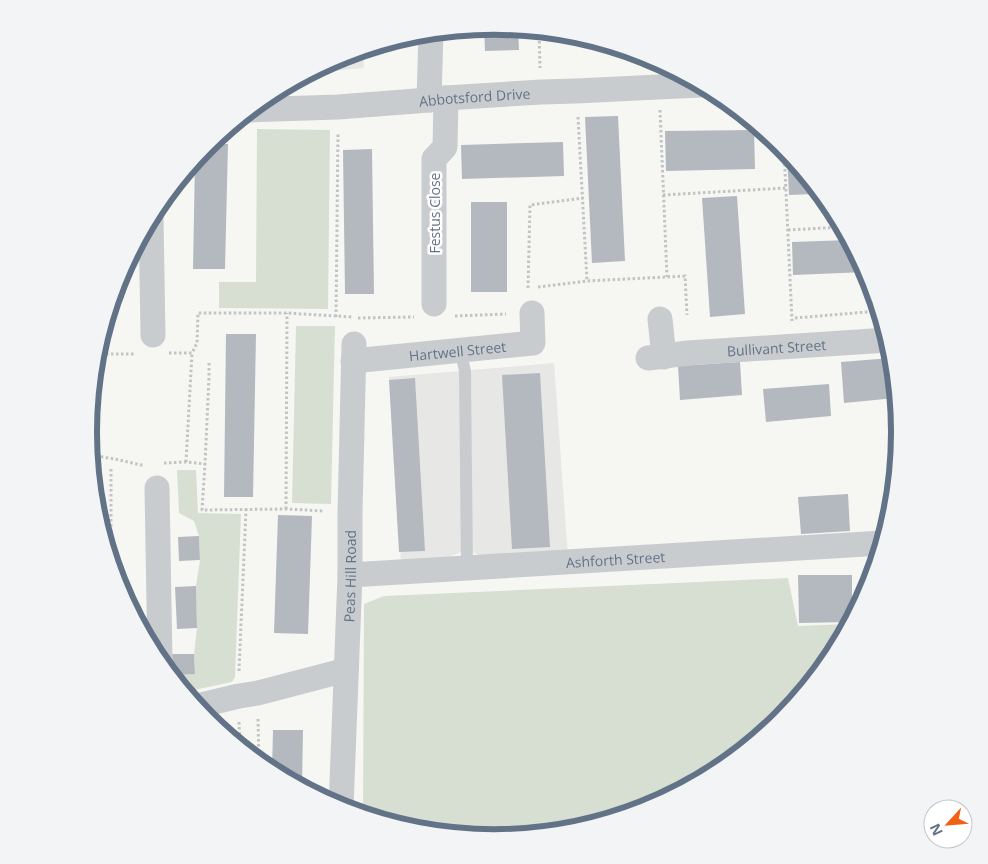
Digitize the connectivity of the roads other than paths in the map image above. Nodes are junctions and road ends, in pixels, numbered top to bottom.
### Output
1 (432, 40) edge
2 (687, 85) edge
3 (437, 99) junction
4 (262, 110) edge
5 (151, 231) edge
6 (434, 304) dead end
7 (532, 313) dead end
8 (660, 319) dead end
9 (153, 335) dead end
10 (880, 341) edge
11 (460, 350) junction
12 (353, 352) joint
13 (158, 476) road end
14 (874, 544) edge
15 (468, 568) junction
16 (350, 575) junction
17 (160, 646) edge
18 (346, 670) junction
19 (205, 704) edge
20 (341, 799) edge

1 - 3 street, Festus Close
2 - 3 street, Abbotsford Drive
3 - 4 street, Abbotsford Drive
3 - 6 street, Festus Close
5 - 9 street
7 - 11 street, Hartwell Street
8 - 10 street, Bullivant Street
11 - 12 street, Hartwell Street
11 - 15 lane
12 - 16 street, Peas Hill Road
13 - 17 street
14 - 15 street, Ashforth Street
15 - 16 street, Ashforth Street
16 - 18 street, Peas Hill Road
18 - 19 street
18 - 20 street, Peas Hill Road

